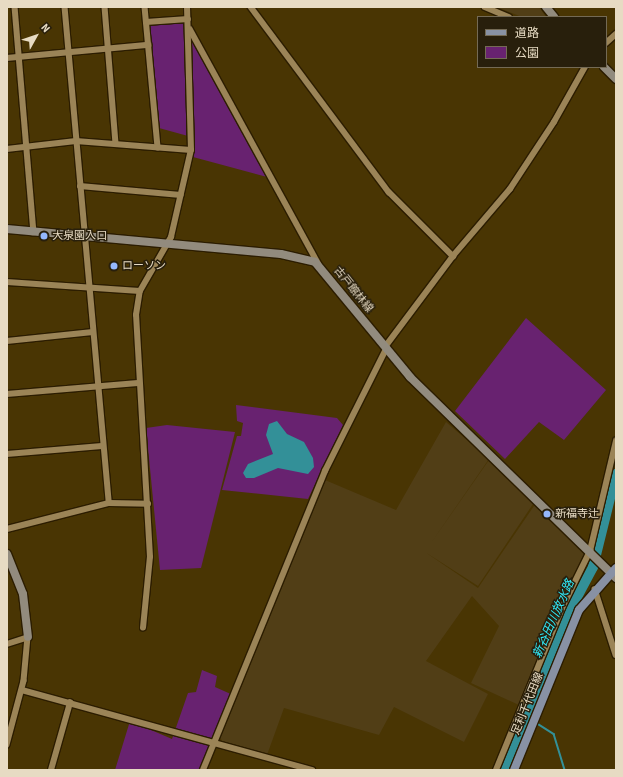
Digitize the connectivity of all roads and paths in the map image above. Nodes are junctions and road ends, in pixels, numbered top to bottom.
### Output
1 (15, 7) edge
2 (65, 7) edge
3 (105, 7) edge
4 (145, 7) edge
5 (187, 7) edge
6 (251, 7) edge
7 (485, 7) edge
8 (547, 8) edge
9 (507, 16) edge
10 (553, 16) edge
11 (188, 19) junction
12 (146, 22) junction
13 (190, 29) junction
14 (616, 34) edge
15 (607, 42) edge
16 (148, 45) junction
17 (109, 49) junction
18 (68, 52) junction
19 (19, 57) junction
20 (7, 58) edge
21 (584, 68) edge
22 (605, 68) edge
23 (616, 79) edge
24 (76, 141) junction
25 (116, 144) junction
26 (26, 146) junction
27 (158, 147) junction
28 (7, 149) edge
29 (191, 150) junction
30 (80, 186) junction
31 (181, 195) junction
32 (7, 229) edge
33 (34, 232) junction
34 (85, 236) junction
35 (169, 244) junction
36 (453, 256) junction
37 (319, 265) junction
38 (7, 282) edge
39 (89, 288) junction
40 (140, 291) junction
41 (93, 332) junction
42 (7, 341) edge
43 (385, 348) junction
44 (138, 383) junction
45 (99, 386) junction
46 (7, 394) edge
47 (616, 441) edge
48 (102, 446) junction
49 (7, 454) edge
50 (109, 503) junction
51 (148, 504) junction
52 (7, 529) edge
53 (591, 552) junction
54 (7, 554) edge
55 (614, 573) edge
56 (595, 589) junction
57 (144, 628) dead end
58 (28, 637) junction
59 (7, 644) edge
60 (616, 655) edge
61 (22, 690) junction
62 (70, 703) junction
63 (214, 744) junction
64 (7, 745) edge
65 (51, 770) edge
66 (203, 770) edge
67 (312, 770) edge
68 (496, 770) edge
69 (514, 770) edge

1 - 19 street
2 - 18 street
3 - 17 street
4 - 12 street
5 - 11 street
6 - 36 street
7 - 9 street
8 - 10 main road
11 - 12 street
11 - 13 street
12 - 16 street
13 - 29 street
13 - 37 street
14 - 15 street
16 - 17 street
16 - 27 street
17 - 18 street
17 - 25 street
18 - 19 street
18 - 24 street
19 - 20 street
19 - 26 street
21 - 36 street
22 - 23 main road
24 - 25 street
24 - 26 street
24 - 30 street
25 - 27 street
26 - 28 street
26 - 33 street
27 - 29 street
29 - 31 street
30 - 31 street
30 - 34 street
31 - 35 street
32 - 33 main road, 古戸館林線
33 - 34 main road, 古戸館林線
34 - 35 main road, 古戸館林線
34 - 39 street
35 - 37 main road, 古戸館林線
35 - 40 street
36 - 43 street
37 - 43 main road, 古戸館林線
38 - 39 street
39 - 40 street
39 - 41 street
40 - 44 street
41 - 42 street
41 - 45 street
43 - 53 main road, 古戸館林線
43 - 63 street
44 - 45 street
44 - 51 street
45 - 46 street
45 - 48 street
47 - 53 street
48 - 49 street
48 - 50 street
50 - 51 street
50 - 52 street
51 - 57 street
53 - 55 main road, 古戸館林線
53 - 68 street
54 - 58 main road
55 - 56 main road, 足利千代田線
56 - 60 street
56 - 69 main road, 足利千代田線
58 - 59 street
58 - 61 street
61 - 62 street
61 - 64 street
62 - 63 street
62 - 65 street
63 - 66 street
63 - 67 street

